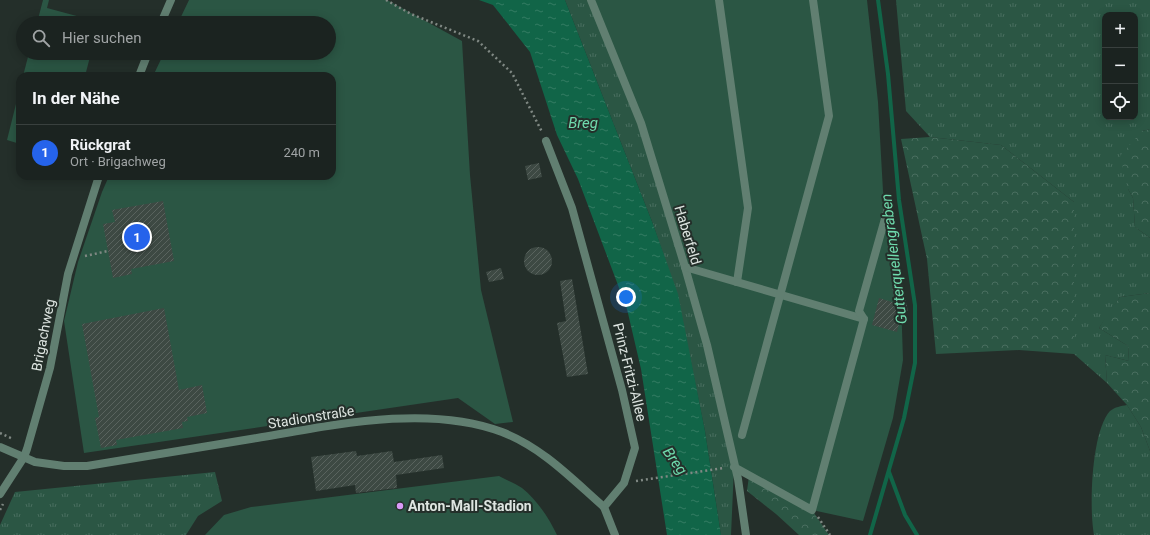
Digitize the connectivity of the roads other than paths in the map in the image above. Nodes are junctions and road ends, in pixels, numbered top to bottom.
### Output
1 (171, 0) edge
2 (591, 0) edge
3 (719, 0) edge
4 (813, 0) edge
5 (164, 16) edge
6 (145, 60) edge
7 (141, 72) edge
8 (546, 141) road end
9 (98, 180) edge
10 (888, 208) dead end
11 (684, 267) junction
12 (737, 282) junction
13 (780, 295) junction
14 (864, 319) junction
15 (742, 436) dead end
16 (0, 447) edge
17 (24, 457) junction
18 (731, 467) junction
19 (0, 494) edge
20 (604, 507) junction
21 (615, 535) edge
22 (746, 535) edge

1 - 5 street
2 - 11 street, Haberfeld
3 - 12 street
4 - 13 street
6 - 7 street
8 - 20 street, Prinz-Fritzi-Allee
9 - 17 street, Brigachweg
10 - 14 street
11 - 12 street
11 - 18 street, Haberfeld
12 - 13 street
13 - 14 street
13 - 15 street
14 - 18 street
16 - 17 street, Stadionstraße
17 - 19 street, Brigachweg
17 - 20 street, Stadionstraße
18 - 22 street, Haberfeld
20 - 21 street

